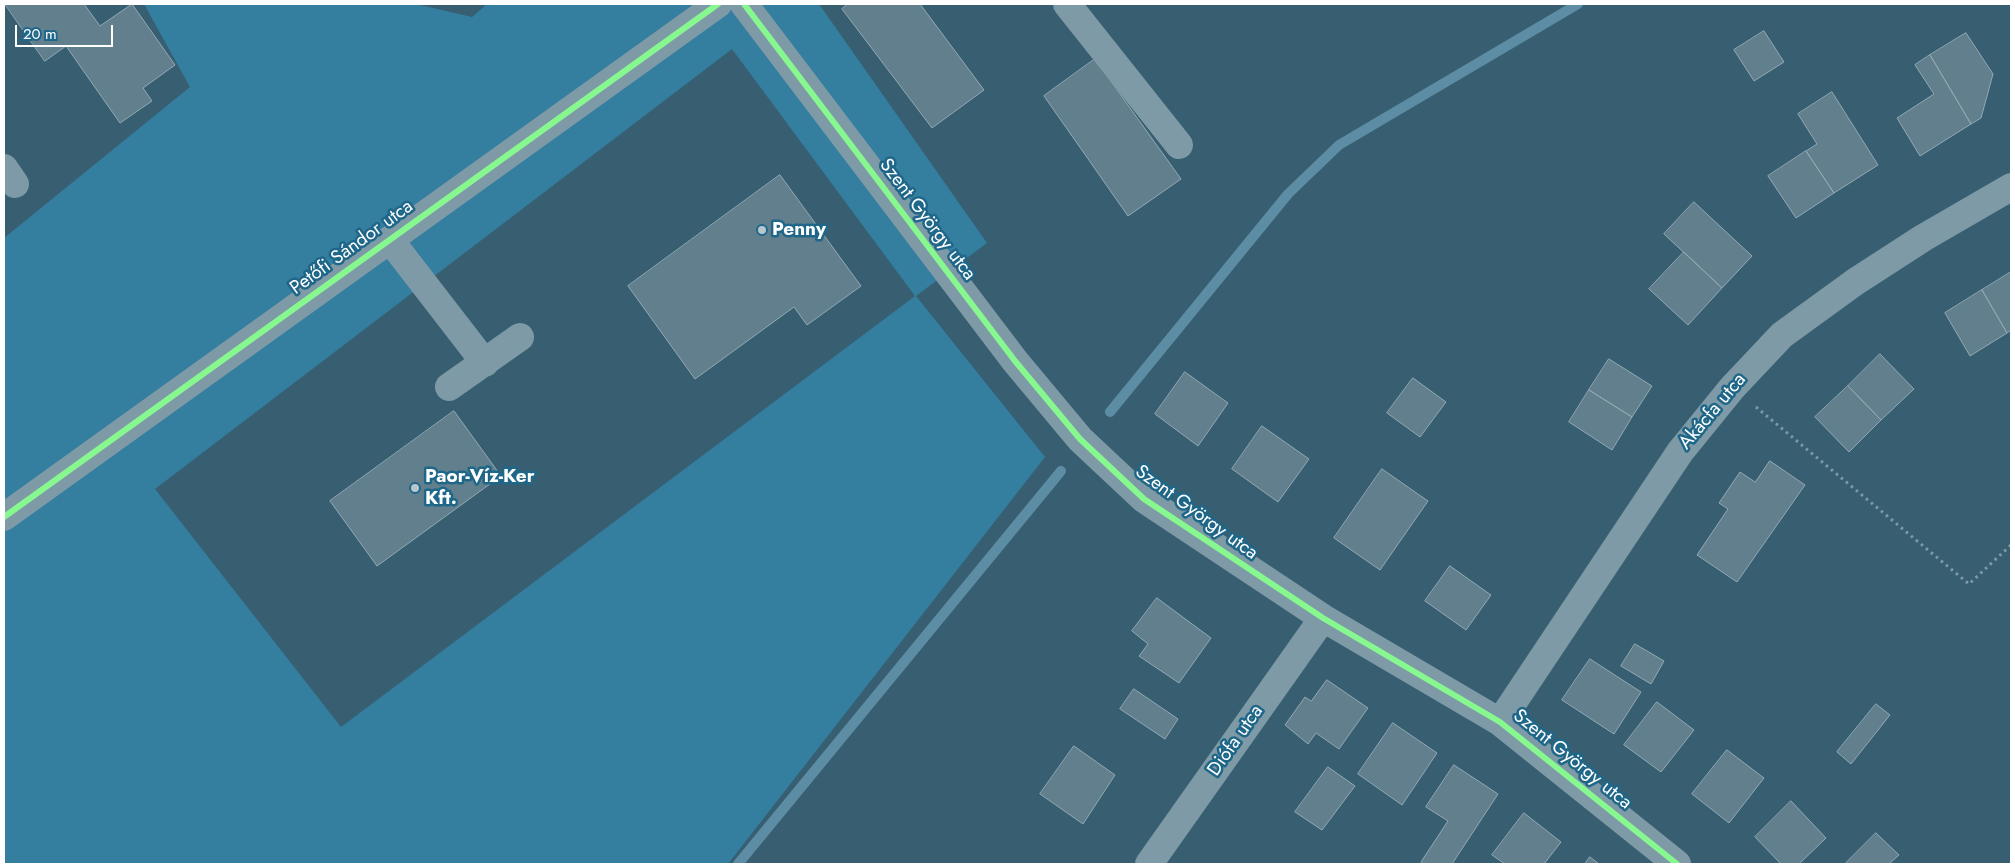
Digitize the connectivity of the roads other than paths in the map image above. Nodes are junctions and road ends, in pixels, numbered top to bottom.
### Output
1 (718, 4) edge
2 (744, 4) edge
3 (1067, 4) edge
4 (1179, 145) dead end
5 (2011, 187) edge
6 (390, 240) junction
7 (520, 337) dead end
8 (485, 363) junction
9 (449, 387) dead end
10 (4, 517) edge
11 (1323, 618) junction
12 (1500, 722) junction
13 (1149, 864) edge
14 (1678, 864) edge

1 - 6 street, Petőfi Sándor utca
2 - 11 street, Szent György utca
3 - 4 street
5 - 12 street, Akácfa utca
6 - 8 street
6 - 10 street, Petőfi Sándor utca
7 - 8 street
8 - 9 street
11 - 12 street, Szent György utca
11 - 13 street, Diófa utca
12 - 14 street, Szent György utca

